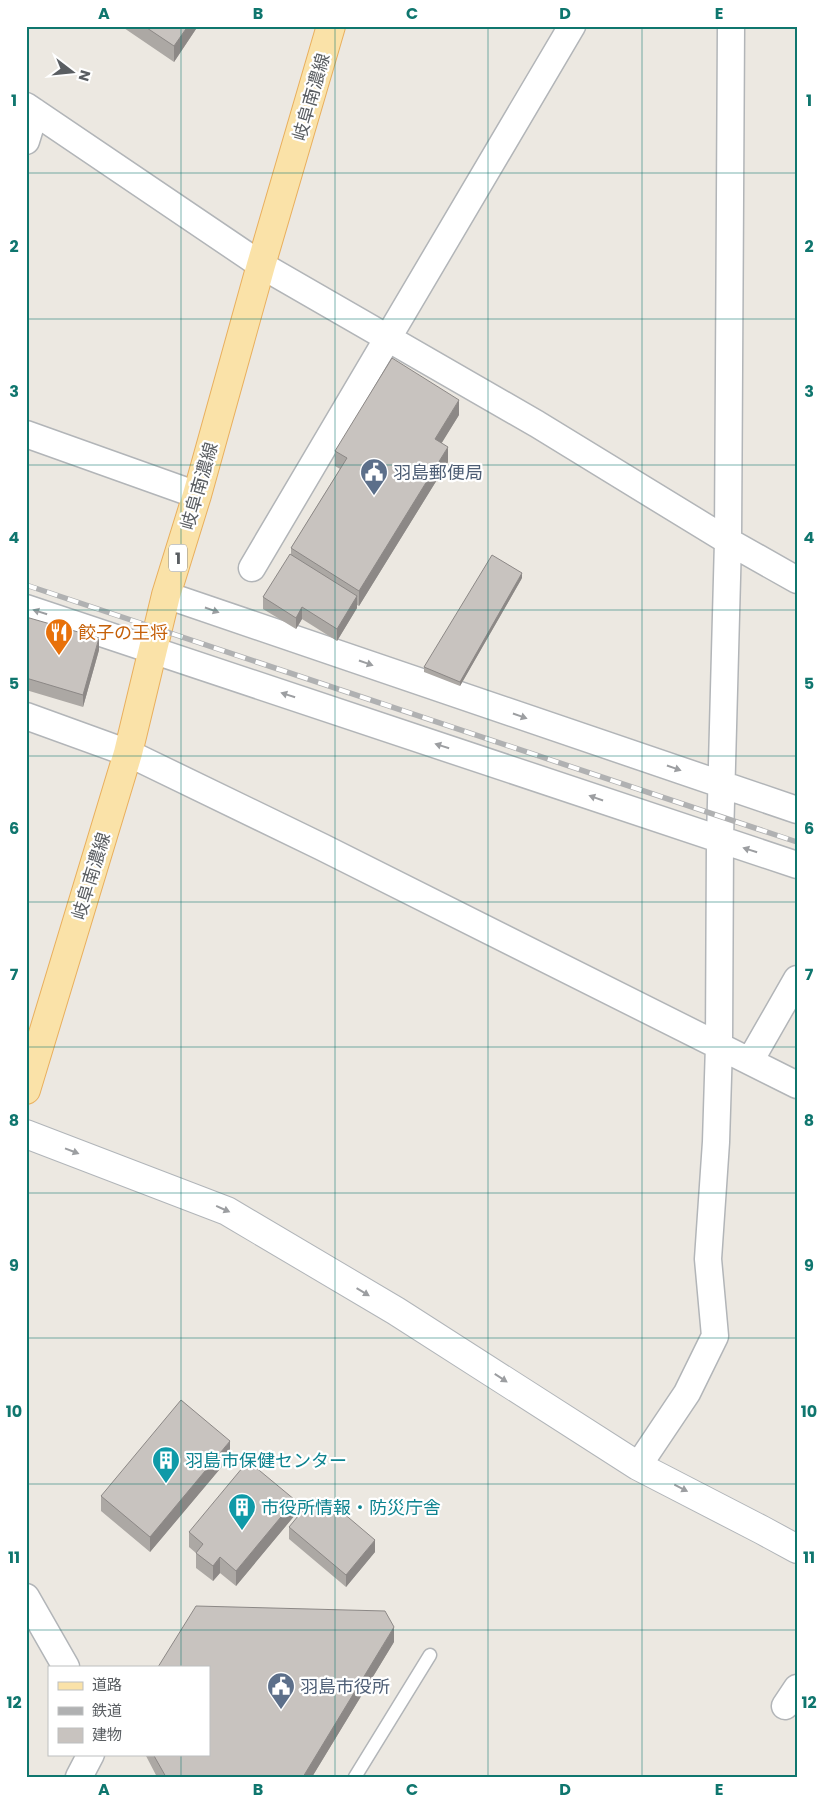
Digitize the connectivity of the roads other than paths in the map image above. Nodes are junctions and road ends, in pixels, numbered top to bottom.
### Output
1 (331, 26) edge
2 (572, 26) edge
3 (731, 26) edge
4 (31, 109) edge
5 (26, 141) edge
6 (261, 265) junction
7 (387, 337) junction
8 (26, 434) edge
9 (197, 495) junction
10 (728, 540) junction
11 (252, 568) dead end
12 (797, 580) edge
13 (166, 595) junction
14 (26, 608) edge
15 (153, 649) junction
16 (26, 716) edge
17 (128, 753) junction
18 (722, 784) junction
19 (797, 810) edge
20 (720, 839) junction
21 (797, 865) edge
22 (797, 979) edge
23 (719, 1046) junction
24 (750, 1061) junction
25 (797, 1085) edge
26 (26, 1090) edge
27 (26, 1134) edge
28 (638, 1466) junction
29 (797, 1550) edge
30 (26, 1596) edge
31 (430, 1655) dead end
32 (65, 1666) edge
33 (90, 1756) edge
34 (79, 1777) edge
35 (355, 1777) edge

1 - 6 main road, 岐阜南濃線 / 1
2 - 7 street
3 - 10 street
4 - 5 street
4 - 6 street
6 - 7 street
6 - 9 main road, 岐阜南濃線 / 1
7 - 10 street
7 - 11 street
8 - 9 street
9 - 13 main road, 岐阜南濃線 / 1
10 - 12 street
10 - 18 street
13 - 15 main road, 岐阜南濃線 / 1
13 -> 18 street
15 -> 14 street
15 - 17 main road, 岐阜南濃線 / 1
20 -> 15 street
16 - 17 street
17 - 23 street
17 - 26 main road, 岐阜南濃線 / 1
18 - 19 street
18 - 20 street
21 -> 20 street
20 - 23 street
22 - 24 street
23 - 24 street
23 - 28 street
24 - 25 street
27 -> 28 street
28 -> 29 street
30 - 32 street
31 - 35 lane
33 - 34 street

